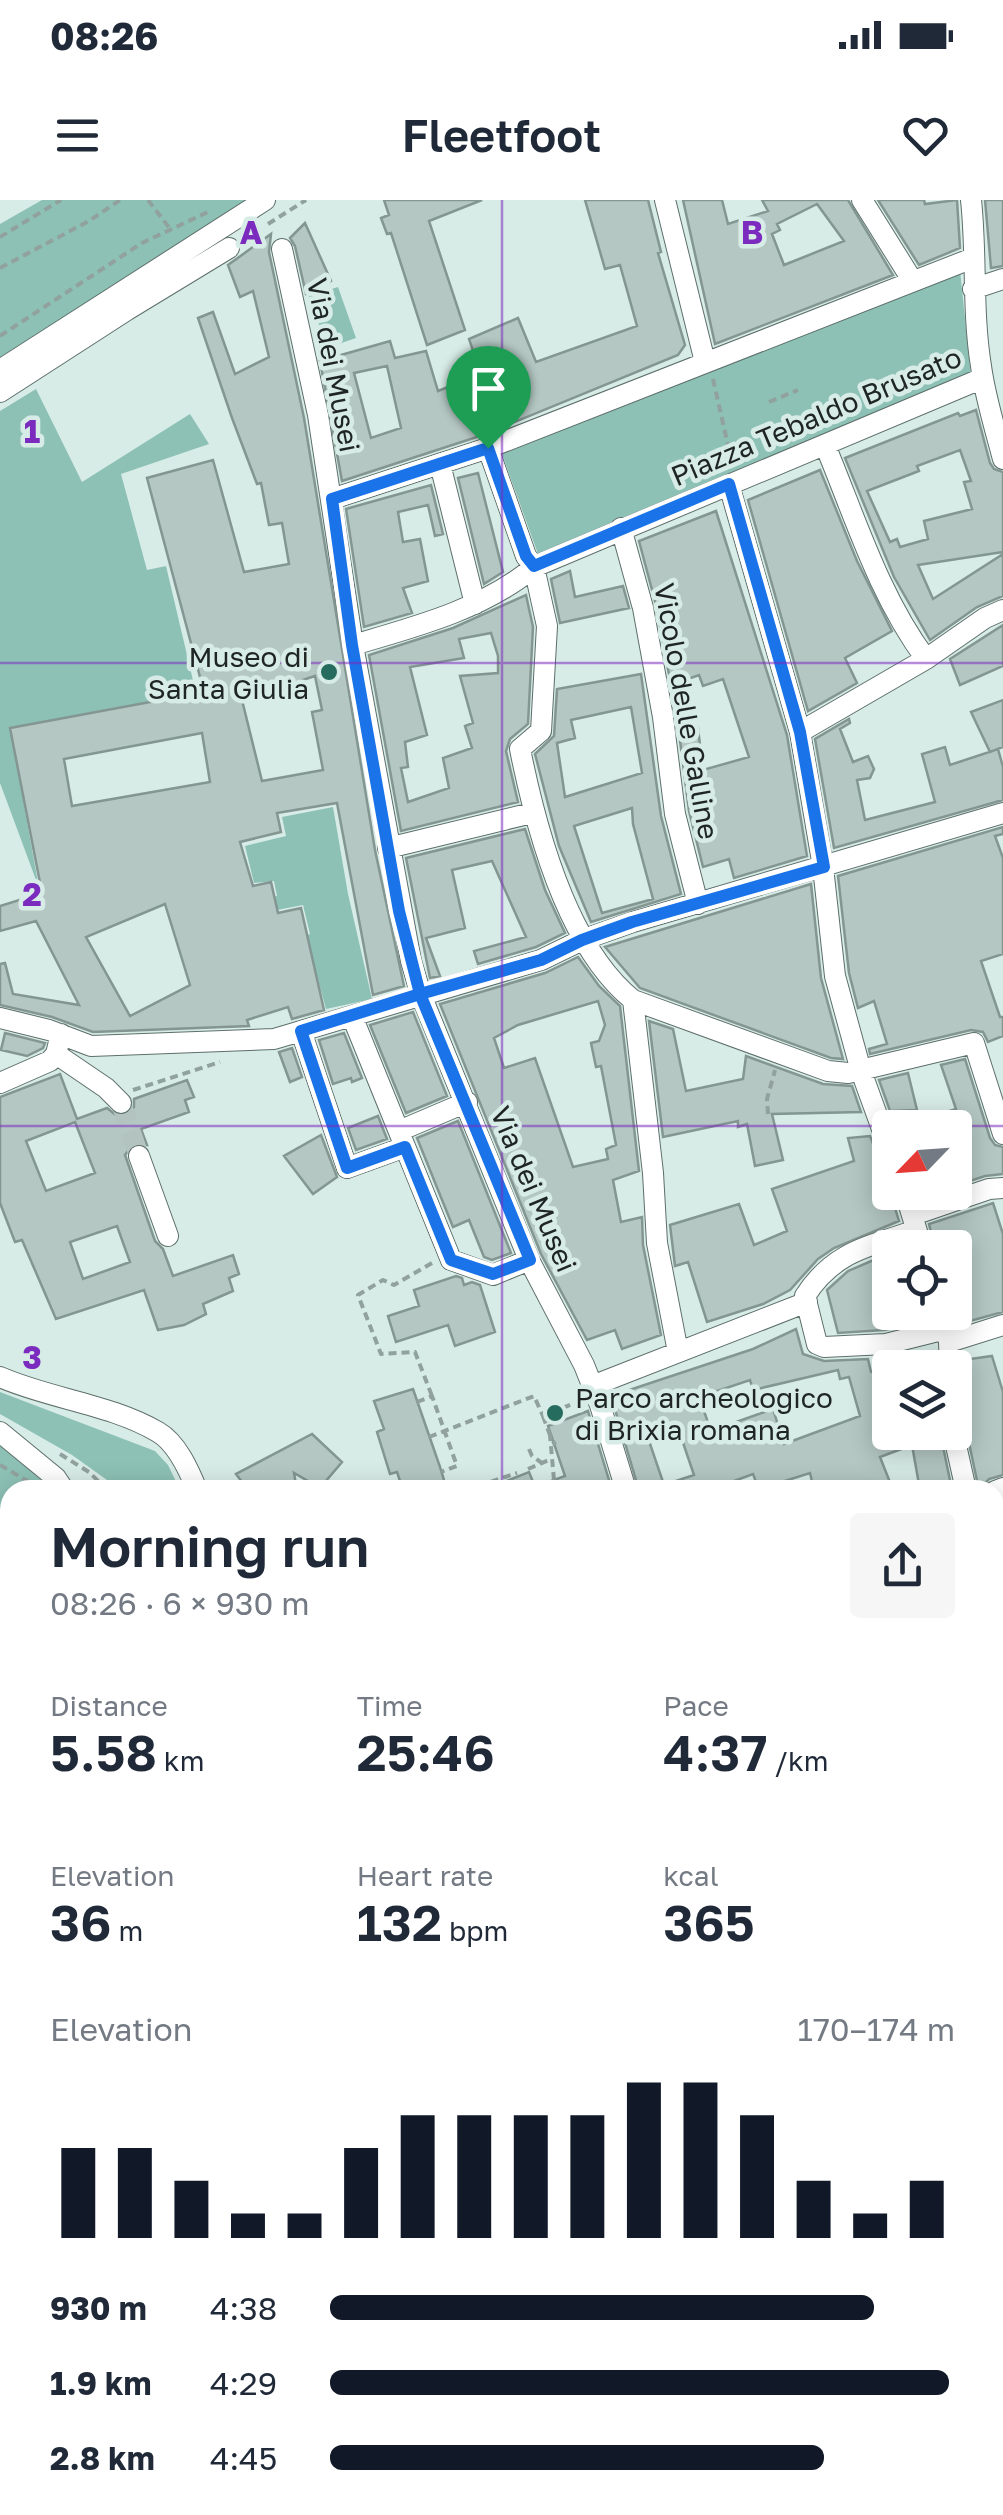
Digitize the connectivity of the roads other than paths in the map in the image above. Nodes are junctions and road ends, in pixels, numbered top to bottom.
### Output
1 (665, 200) edge
2 (862, 200) edge
3 (971, 200) edge
4 (270, 209) edge
5 (228, 248) dead end
6 (282, 249) dead end
7 (974, 258) junction
8 (912, 280) junction
9 (1003, 280) edge
10 (973, 289) junction
11 (127, 300) junction
12 (1003, 361) edge
13 (0, 370) edge
14 (709, 370) junction
15 (982, 372) junction
16 (0, 392) edge
17 (825, 445) junction
18 (488, 448) junction
19 (1003, 458) edge
20 (440, 464) junction
21 (731, 476) junction
22 (332, 499) junction
23 (621, 528) junction
24 (534, 566) junction
25 (476, 604) junction
26 (1003, 610) edge
27 (352, 645) junction
28 (926, 659) junction
29 (800, 732) junction
30 (532, 812) junction
31 (1003, 813) edge
32 (388, 848) junction
33 (824, 867) junction
34 (698, 904) junction
35 (582, 940) junction
36 (420, 994) junction
37 (633, 1000) junction
38 (352, 1016) junction
39 (0, 1018) edge
40 (301, 1031) junction
41 (58, 1044) junction
42 (855, 1072) junction
43 (0, 1083) edge
44 (996, 1090) edge
45 (113, 1096) tunnel mouth
46 (467, 1102) junction
47 (872, 1110) edge
48 (1003, 1134) edge
49 (403, 1142) junction
50 (139, 1156) tunnel mouth
51 (1003, 1188) edge
52 (919, 1230) edge
53 (168, 1236) dead end
54 (872, 1246) edge
55 (530, 1260) junction
56 (807, 1302) junction
57 (1003, 1325) edge
58 (972, 1327) edge
59 (938, 1330) edge
60 (678, 1352) junction
61 (0, 1377) edge
62 (594, 1390) junction
63 (0, 1432) edge
64 (957, 1450) edge
65 (187, 1466) junction
66 (57, 1480) edge
67 (193, 1480) edge
68 (199, 1480) edge
69 (623, 1480) edge
70 (964, 1480) edge

1 - 14 street
2 - 8 street
3 - 7 street, Piazza Tebaldo Brusato
4 - 11 street
5 - 11 street
6 - 22 street, Via dei Musei
7 - 8 street
7 - 10 street, Piazza Tebaldo Brusato
8 - 14 street
9 - 10 street
10 - 15 street, Piazza Tebaldo Brusato
11 - 13 street
11 - 16 street
12 - 15 street
14 - 18 street
15 - 17 street, Piazza Tebaldo Brusato
15 - 19 street
17 - 21 street, Piazza Tebaldo Brusato
17 - 28 street
18 - 20 street
18 - 24 street
20 - 22 street
20 - 25 street
21 - 23 street, Piazza Tebaldo Brusato
21 - 29 street
22 - 27 street, Via dei Musei
23 - 24 street, Piazza Tebaldo Brusato
23 - 34 street, Vicolo delle Galline
24 - 25 street, Piazza Tebaldo Brusato
24 - 30 street
25 - 27 street, Piazza Tebaldo Brusato
26 - 28 street
27 - 32 street, Via dei Musei
28 - 29 street
29 - 33 street
30 - 32 street
30 - 35 street
31 - 33 street
32 - 36 street, Via dei Musei
33 - 34 street
33 - 42 street
34 - 35 street
35 - 36 street
35 - 37 street
36 - 38 street
36 - 46 street, Via dei Musei
37 - 42 street
37 - 60 street
38 - 40 street
38 - 49 street
39 - 41 street
40 - 41 street
40 - 49 street
41 - 43 street
41 - 45 street
42 - 44 street
42 - 47 street
44 - 48 street
46 - 49 street
46 - 55 street, Via dei Musei
49 - 55 street
50 - 53 street
51 - 52 street
54 - 56 street
55 - 62 street, Via dei Musei
56 - 59 street
56 - 60 street
57 - 58 street
60 - 62 street
61 - 65 street
62 - 69 street, Via dei Musei
63 - 66 street
64 - 70 street
65 - 67 street
65 - 68 street

